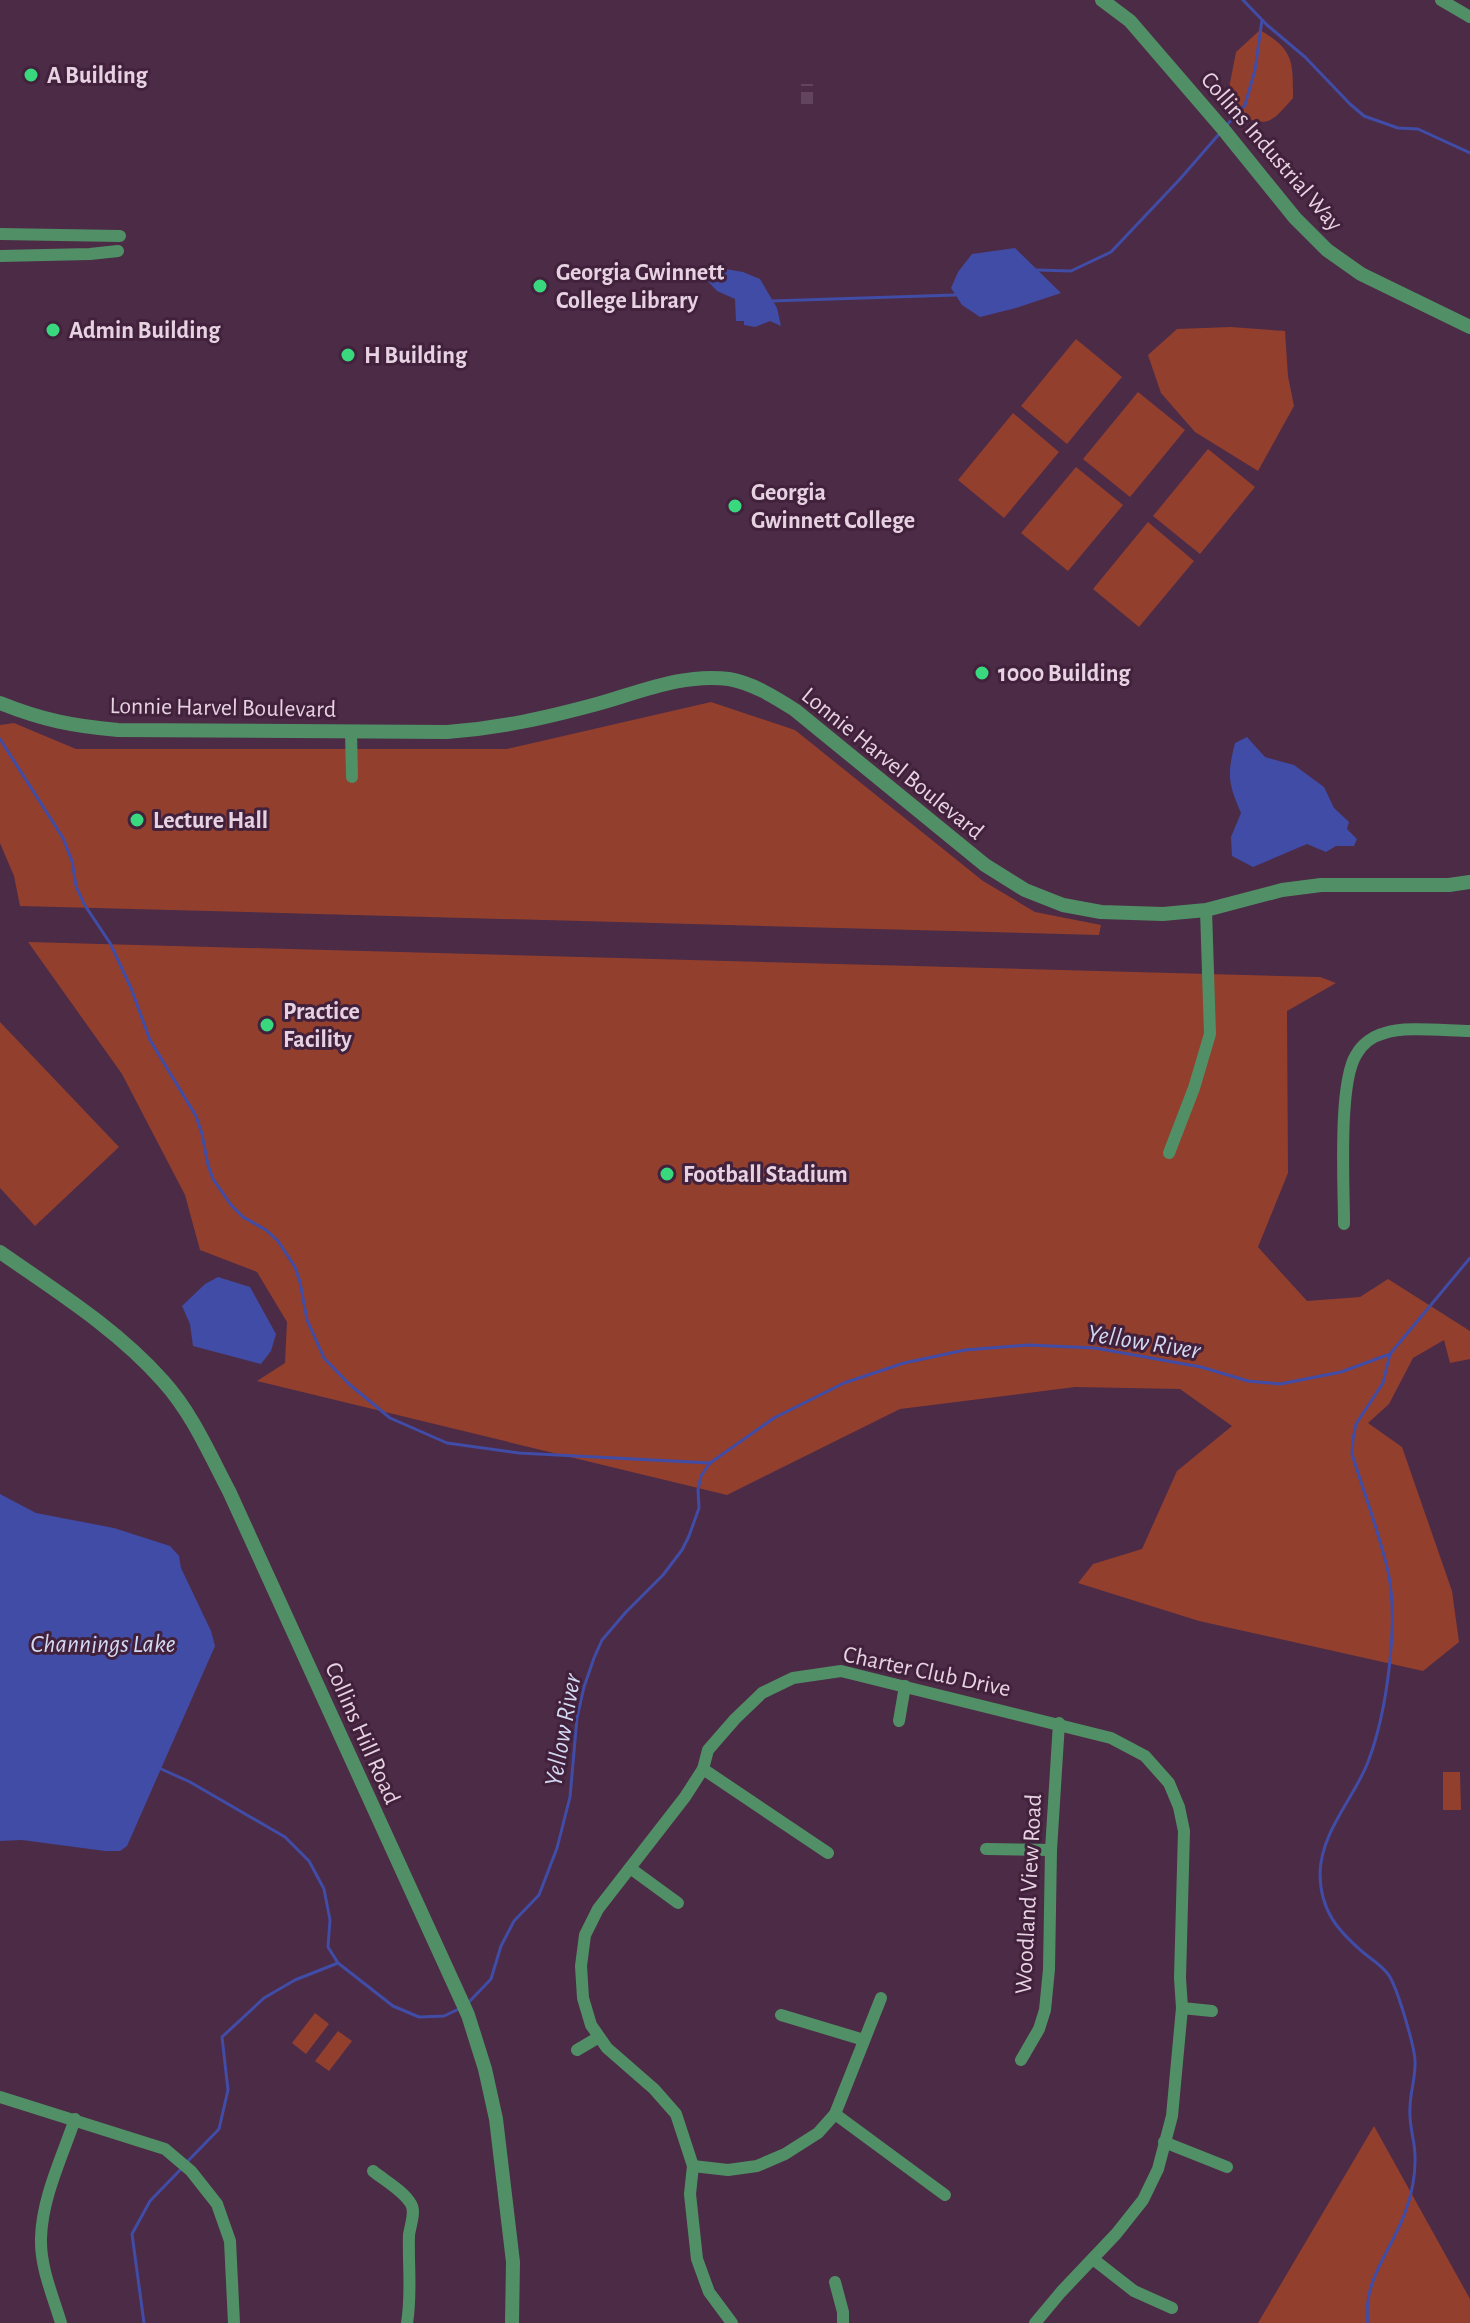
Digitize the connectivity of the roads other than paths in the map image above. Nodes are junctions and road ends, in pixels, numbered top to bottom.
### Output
1 (1102, 0) edge
2 (1441, 0) edge
3 (1470, 17) edge
4 (0, 234) edge
5 (120, 236) dead end
6 (118, 251) dead end
7 (0, 256) edge
8 (1470, 327) edge
9 (0, 703) edge
10 (351, 731) junction
11 (352, 777) dead end
12 (1470, 882) edge
13 (1206, 910) junction
14 (1470, 1031) edge
15 (1169, 1153) dead end
16 (1344, 1224) dead end
17 (0, 1252) edge
18 (905, 1686) junction
19 (899, 1721) dead end
20 (1059, 1723) junction
21 (703, 1769) junction
22 (986, 1849) dead end
23 (1051, 1850) junction
24 (828, 1853) dead end
25 (630, 1868) junction
26 (678, 1903) dead end
27 (881, 1998) dead end
28 (1182, 2008) junction
29 (1212, 2011) dead end
30 (781, 2015) dead end
31 (599, 2037) junction
32 (864, 2040) junction
33 (577, 2050) dead end
34 (1021, 2060) dead end
35 (0, 2097) edge
36 (835, 2114) junction
37 (75, 2119) junction
38 (1164, 2142) junction
39 (693, 2166) junction
40 (1227, 2167) dead end
41 (373, 2171) dead end
42 (945, 2195) dead end
43 (1093, 2259) junction
44 (835, 2282) dead end
45 (1172, 2308) dead end
46 (61, 2323) edge
47 (234, 2323) edge
48 (407, 2323) edge
49 (512, 2323) edge
50 (732, 2323) edge
51 (843, 2323) edge
52 (1035, 2323) edge

1 - 8 street, Collins Industrial Way
2 - 3 street
4 - 5 street
6 - 7 street
9 - 10 street, Lonnie Harvel Boulevard
10 - 11 street
10 - 13 street, Lonnie Harvel Boulevard
12 - 13 street, Lonnie Harvel Boulevard
13 - 15 street
14 - 16 street
17 - 49 street, Collins Hill Road
18 - 19 street
18 - 20 street, Charter Club Drive
18 - 21 street, Charter Club Drive
20 - 23 street, Woodland View Road
20 - 28 street, Charter Club Drive
21 - 24 street
21 - 25 street, Charter Club Drive
22 - 23 street
23 - 34 street, Woodland View Road
25 - 26 street
25 - 31 street, Charter Club Drive
27 - 32 street
28 - 29 street
28 - 38 street, Charter Club Drive
30 - 32 street
31 - 33 street
31 - 39 street, Charter Club Drive
32 - 36 street
35 - 37 street
36 - 39 street
36 - 42 street
37 - 46 street
37 - 47 street
38 - 40 street
38 - 43 street, Charter Club Drive
39 - 50 street, Charter Club Drive
41 - 48 street
43 - 45 street
43 - 52 street, Charter Club Drive
44 - 51 street

